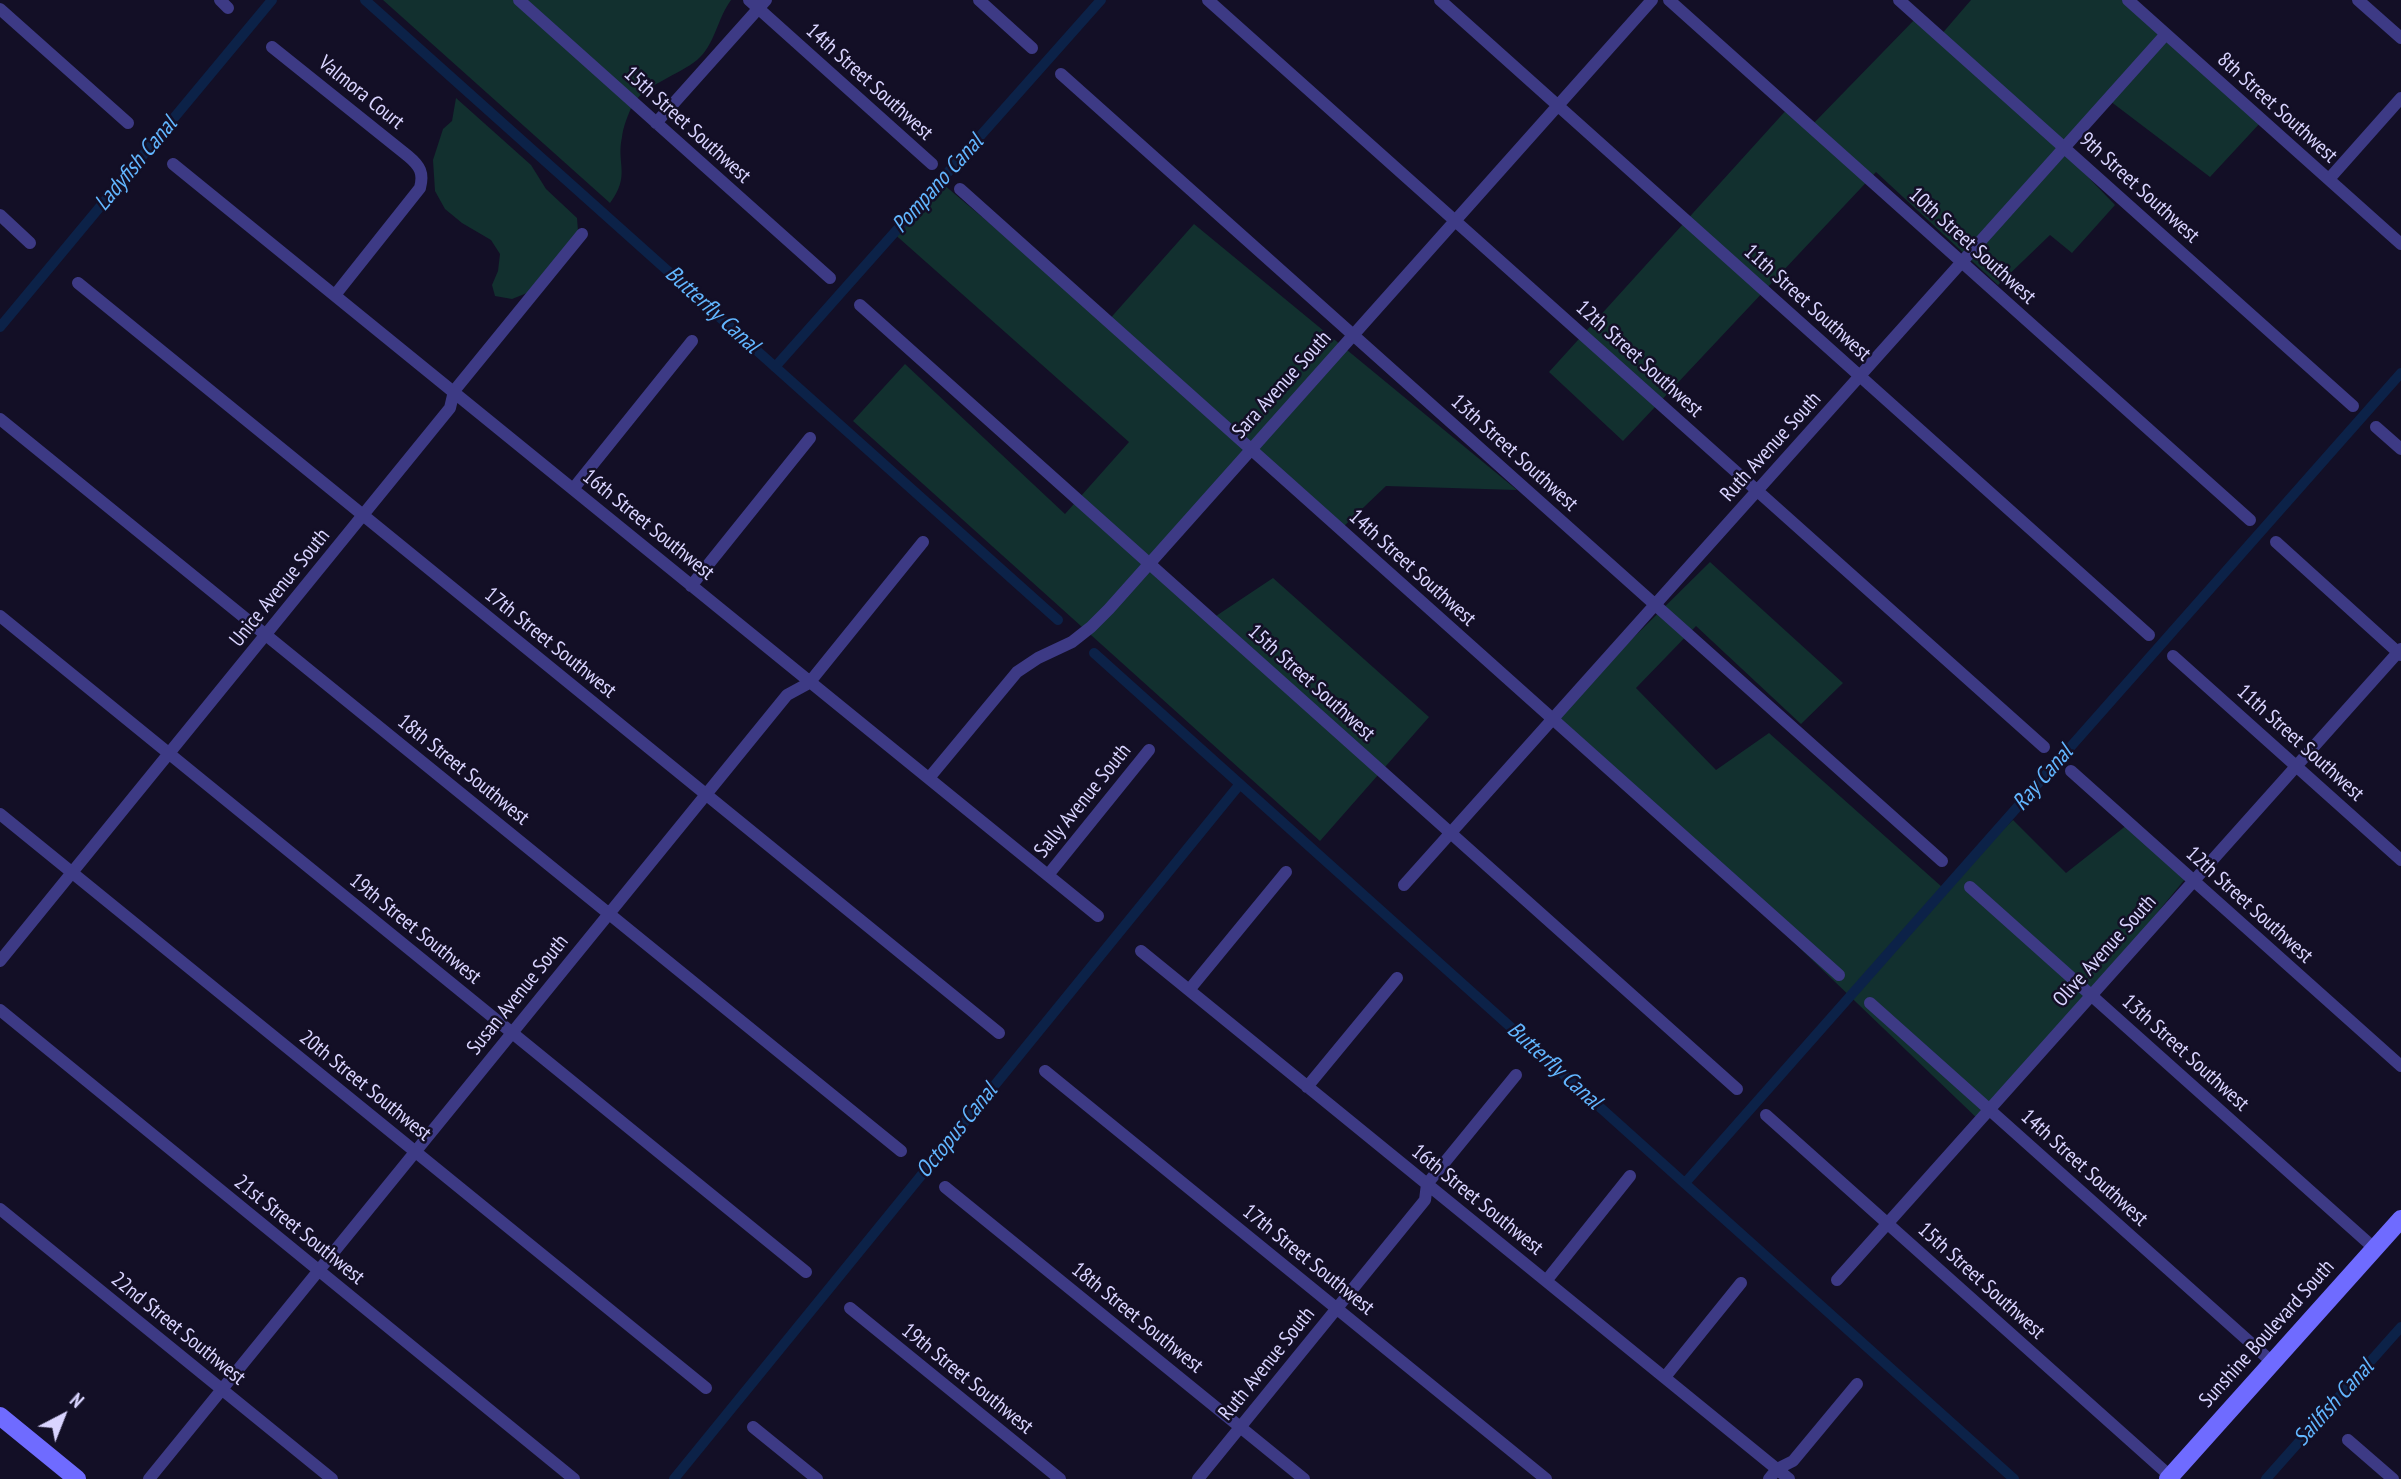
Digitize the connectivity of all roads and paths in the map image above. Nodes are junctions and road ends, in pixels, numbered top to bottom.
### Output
1 (519, 0) edge
2 (979, 0) edge
3 (1208, 0) edge
4 (1440, 0) edge
5 (1652, 0) edge
6 (1669, 0) edge
7 (1899, 0) edge
8 (2128, 0) edge
9 (2358, 0) edge
10 (758, 3) edge
11 (0, 9) edge
12 (2166, 34) junction
13 (2401, 38) edge
14 (272, 47) dead end
15 (1032, 48) dead end
16 (1061, 74) dead end
17 (2401, 98) edge
18 (1557, 106) junction
19 (656, 123) junction
20 (128, 124) dead end
21 (2064, 148) junction
22 (173, 164) dead end
23 (932, 164) dead end
24 (2329, 179) junction
25 (960, 189) dead end
26 (0, 215) edge
27 (1455, 220) junction
28 (582, 234) dead end
29 (30, 243) dead end
30 (2401, 244) edge
31 (1962, 262) junction
32 (830, 278) dead end
33 (78, 283) dead end
34 (335, 295) junction
35 (860, 305) dead end
36 (1353, 335) junction
37 (692, 341) dead end
38 (1860, 376) junction
39 (454, 391) junction
40 (2353, 406) dead end
41 (0, 419) edge
42 (2376, 427) dead end
43 (810, 439) dead end
44 (1250, 448) junction
45 (2401, 449) edge
46 (573, 489) junction
47 (1757, 490) junction
48 (363, 516) junction
49 (2250, 520) dead end
50 (923, 542) dead end
51 (2276, 542) dead end
52 (1149, 563) junction
53 (691, 586) junction
54 (1655, 604) junction
55 (0, 616) edge
56 (266, 635) junction
57 (2149, 635) dead end
58 (2400, 652) edge
59 (2173, 656) dead end
60 (809, 683) junction
61 (1553, 720) junction
62 (2044, 747) dead end
63 (1149, 750) dead end
64 (169, 754) junction
65 (2296, 766) junction
66 (2071, 772) dead end
67 (929, 778) junction
68 (706, 794) junction
69 (0, 814) edge
70 (1450, 833) junction
71 (2401, 860) edge
72 (1942, 861) dead end
73 (1286, 872) dead end
74 (72, 873) junction
75 (1048, 875) junction
76 (2194, 881) junction
77 (1404, 885) dead end
78 (1970, 887) dead end
79 (609, 914) junction
80 (1098, 916) dead end
81 (1141, 951) dead end
82 (0, 961) edge
83 (1839, 975) dead end
84 (1397, 978) dead end
85 (1189, 990) junction
86 (2091, 995) junction
87 (1870, 1003) dead end
88 (0, 1010) edge
89 (512, 1033) junction
90 (999, 1033) dead end
91 (2401, 1066) edge
92 (1045, 1071) dead end
93 (1516, 1075) dead end
94 (1307, 1087) junction
95 (1737, 1089) dead end
96 (1989, 1109) junction
97 (1766, 1115) dead end
98 (901, 1151) dead end
99 (415, 1152) junction
100 (1630, 1176) dead end
101 (1427, 1184) junction
102 (945, 1187) dead end
103 (0, 1209) edge
104 (2401, 1219) edge
105 (1887, 1223) junction
106 (2374, 1248) junction
107 (318, 1270) junction
108 (806, 1272) dead end
109 (1837, 1280) dead end
110 (1546, 1281) junction
111 (1741, 1283) dead end
112 (850, 1308) dead end
113 (1337, 1308) junction
114 (2272, 1362) junction
115 (1665, 1377) junction
116 (1857, 1384) dead end
117 (706, 1388) dead end
118 (221, 1390) junction
119 (0, 1416) edge
120 (753, 1427) dead end
121 (1240, 1427) junction
122 (2348, 1440) dead end
123 (1773, 1474) edge
124 (2169, 1478) edge
125 (77, 1479) edge
126 (149, 1479) edge
127 (332, 1479) edge
128 (574, 1479) edge
129 (817, 1479) edge
130 (1060, 1479) edge
131 (1198, 1479) edge
132 (1304, 1479) edge
133 (1546, 1479) edge
134 (1789, 1479) edge
135 (2393, 1479) edge

1 - 19 street, 15th Street Southwest
2 - 15 street
3 - 27 street, 12th Street Southwest
4 - 18 street, 11th Street Southwest
5 - 18 street, Sara Avenue South
6 - 31 street, 10th Street Southwest
7 - 21 street, 9th Street Southwest
8 - 12 street, 8th Street Southwest
9 - 13 street
10 - 19 street
10 - 23 street, 14th Street Southwest
11 - 20 street
12 - 21 street, Ruth Avenue South
12 - 24 street, 8th Street Southwest
14 - 34 street, Valmora Court
16 - 36 street, 13th Street Southwest
17 - 24 street
18 - 27 street, Sara Avenue South
18 - 38 street, 11th Street Southwest
19 - 32 street, 15th Street Southwest
21 - 31 street, Ruth Avenue South
21 - 40 street, 9th Street Southwest
22 - 34 street, 16th Street Southwest
24 - 30 street, 8th Street Southwest
25 - 44 street, 14th Street Southwest
26 - 29 street
27 - 36 street, Sara Avenue South
27 - 47 street, 12th Street Southwest
28 - 39 street, Unice Avenue South
31 - 38 street, Ruth Avenue South
31 - 49 street, 10th Street Southwest
33 - 48 street, 17th Street Southwest
34 - 39 street, 16th Street Southwest
35 - 52 street, 15th Street Southwest
36 - 44 street, Sara Avenue South
36 - 54 street, 13th Street Southwest
37 - 46 street
38 - 47 street, Ruth Avenue South
38 - 57 street, 11th Street Southwest
39 - 46 street, 16th Street Southwest
39 - 48 street, Unice Avenue South
41 - 56 street, 18th Street Southwest
42 - 45 street
43 - 53 street
44 - 52 street, Sara Avenue South
44 - 61 street, 14th Street Southwest
46 - 53 street, 16th Street Southwest
47 - 54 street, Ruth Avenue South
47 - 62 street, 12th Street Southwest
48 - 56 street, Unice Avenue South
48 - 68 street, 17th Street Southwest
50 - 60 street, Susan Avenue South
51 - 58 street
52 - 67 street, Sara Avenue South
52 - 70 street, 15th Street Southwest
53 - 60 street, 16th Street Southwest
54 - 61 street, Ruth Avenue South
54 - 72 street, 13th Street Southwest
55 - 64 street, 19th Street Southwest
56 - 64 street, Unice Avenue South
56 - 79 street, 18th Street Southwest
58 - 65 street, Olive Avenue South
59 - 65 street, 11th Street Southwest
60 - 67 street, 16th Street Southwest
60 - 68 street, Susan Avenue South
61 - 70 street, Ruth Avenue South
61 - 83 street, 14th Street Southwest
63 - 75 street, Sally Avenue South
64 - 74 street, Unice Avenue South
64 - 89 street, 19th Street Southwest
65 - 71 street, 11th Street Southwest
65 - 76 street, Olive Avenue South
66 - 76 street, 12th Street Southwest
67 - 75 street, 16th Street Southwest
68 - 79 street, Susan Avenue South
68 - 90 street, 17th Street Southwest
69 - 74 street, 20th Street Southwest
70 - 77 street, Ruth Avenue South
70 - 95 street, 15th Street Southwest
73 - 85 street
74 - 82 street, Unice Avenue South
74 - 99 street, 20th Street Southwest
75 - 80 street, 16th Street Southwest
76 - 86 street, Olive Avenue South
76 - 91 street, 12th Street Southwest
78 - 86 street, 13th Street Southwest
79 - 89 street, Susan Avenue South
79 - 98 street, 18th Street Southwest
81 - 85 street, 16th Street Southwest
84 - 94 street
85 - 94 street, 16th Street Southwest
86 - 96 street, Olive Avenue South
86 - 106 street, 13th Street Southwest
87 - 96 street, 14th Street Southwest
88 - 107 street, 21st Street Southwest
89 - 99 street, Susan Avenue South
89 - 108 street, 19th Street Southwest
92 - 113 street, 17th Street Southwest
93 - 101 street, Ruth Avenue South
94 - 101 street, 16th Street Southwest
96 - 105 street, Olive Avenue South
96 - 114 street, 14th Street Southwest
97 - 105 street, 15th Street Southwest
99 - 107 street, Susan Avenue South
99 - 117 street, 20th Street Southwest
100 - 110 street
101 - 110 street, 16th Street Southwest
101 - 113 street, Ruth Avenue South
102 - 121 street, 18th Street Southwest
103 - 118 street, 22nd Street Southwest
104 - 106 street, Sunshine Boulevard South
105 - 109 street, Olive Avenue South
105 - 124 street, 15th Street Southwest
106 - 114 street, Sunshine Boulevard South
107 - 118 street, Susan Avenue South
107 - 128 street, 21st Street Southwest
110 - 115 street, 16th Street Southwest
111 - 115 street
112 - 130 street, 19th Street Southwest
113 - 121 street, Ruth Avenue South
113 - 133 street, 17th Street Southwest
114 - 124 street, Sunshine Boulevard South
115 - 123 street, 16th Street Southwest
116 - 123 street
118 - 126 street, Susan Avenue South
118 - 127 street, 22nd Street Southwest
119 - 125 street
120 - 129 street
121 - 131 street, Ruth Avenue South
121 - 132 street, 18th Street Southwest
122 - 135 street
123 - 134 street, 16th Street Southwest

